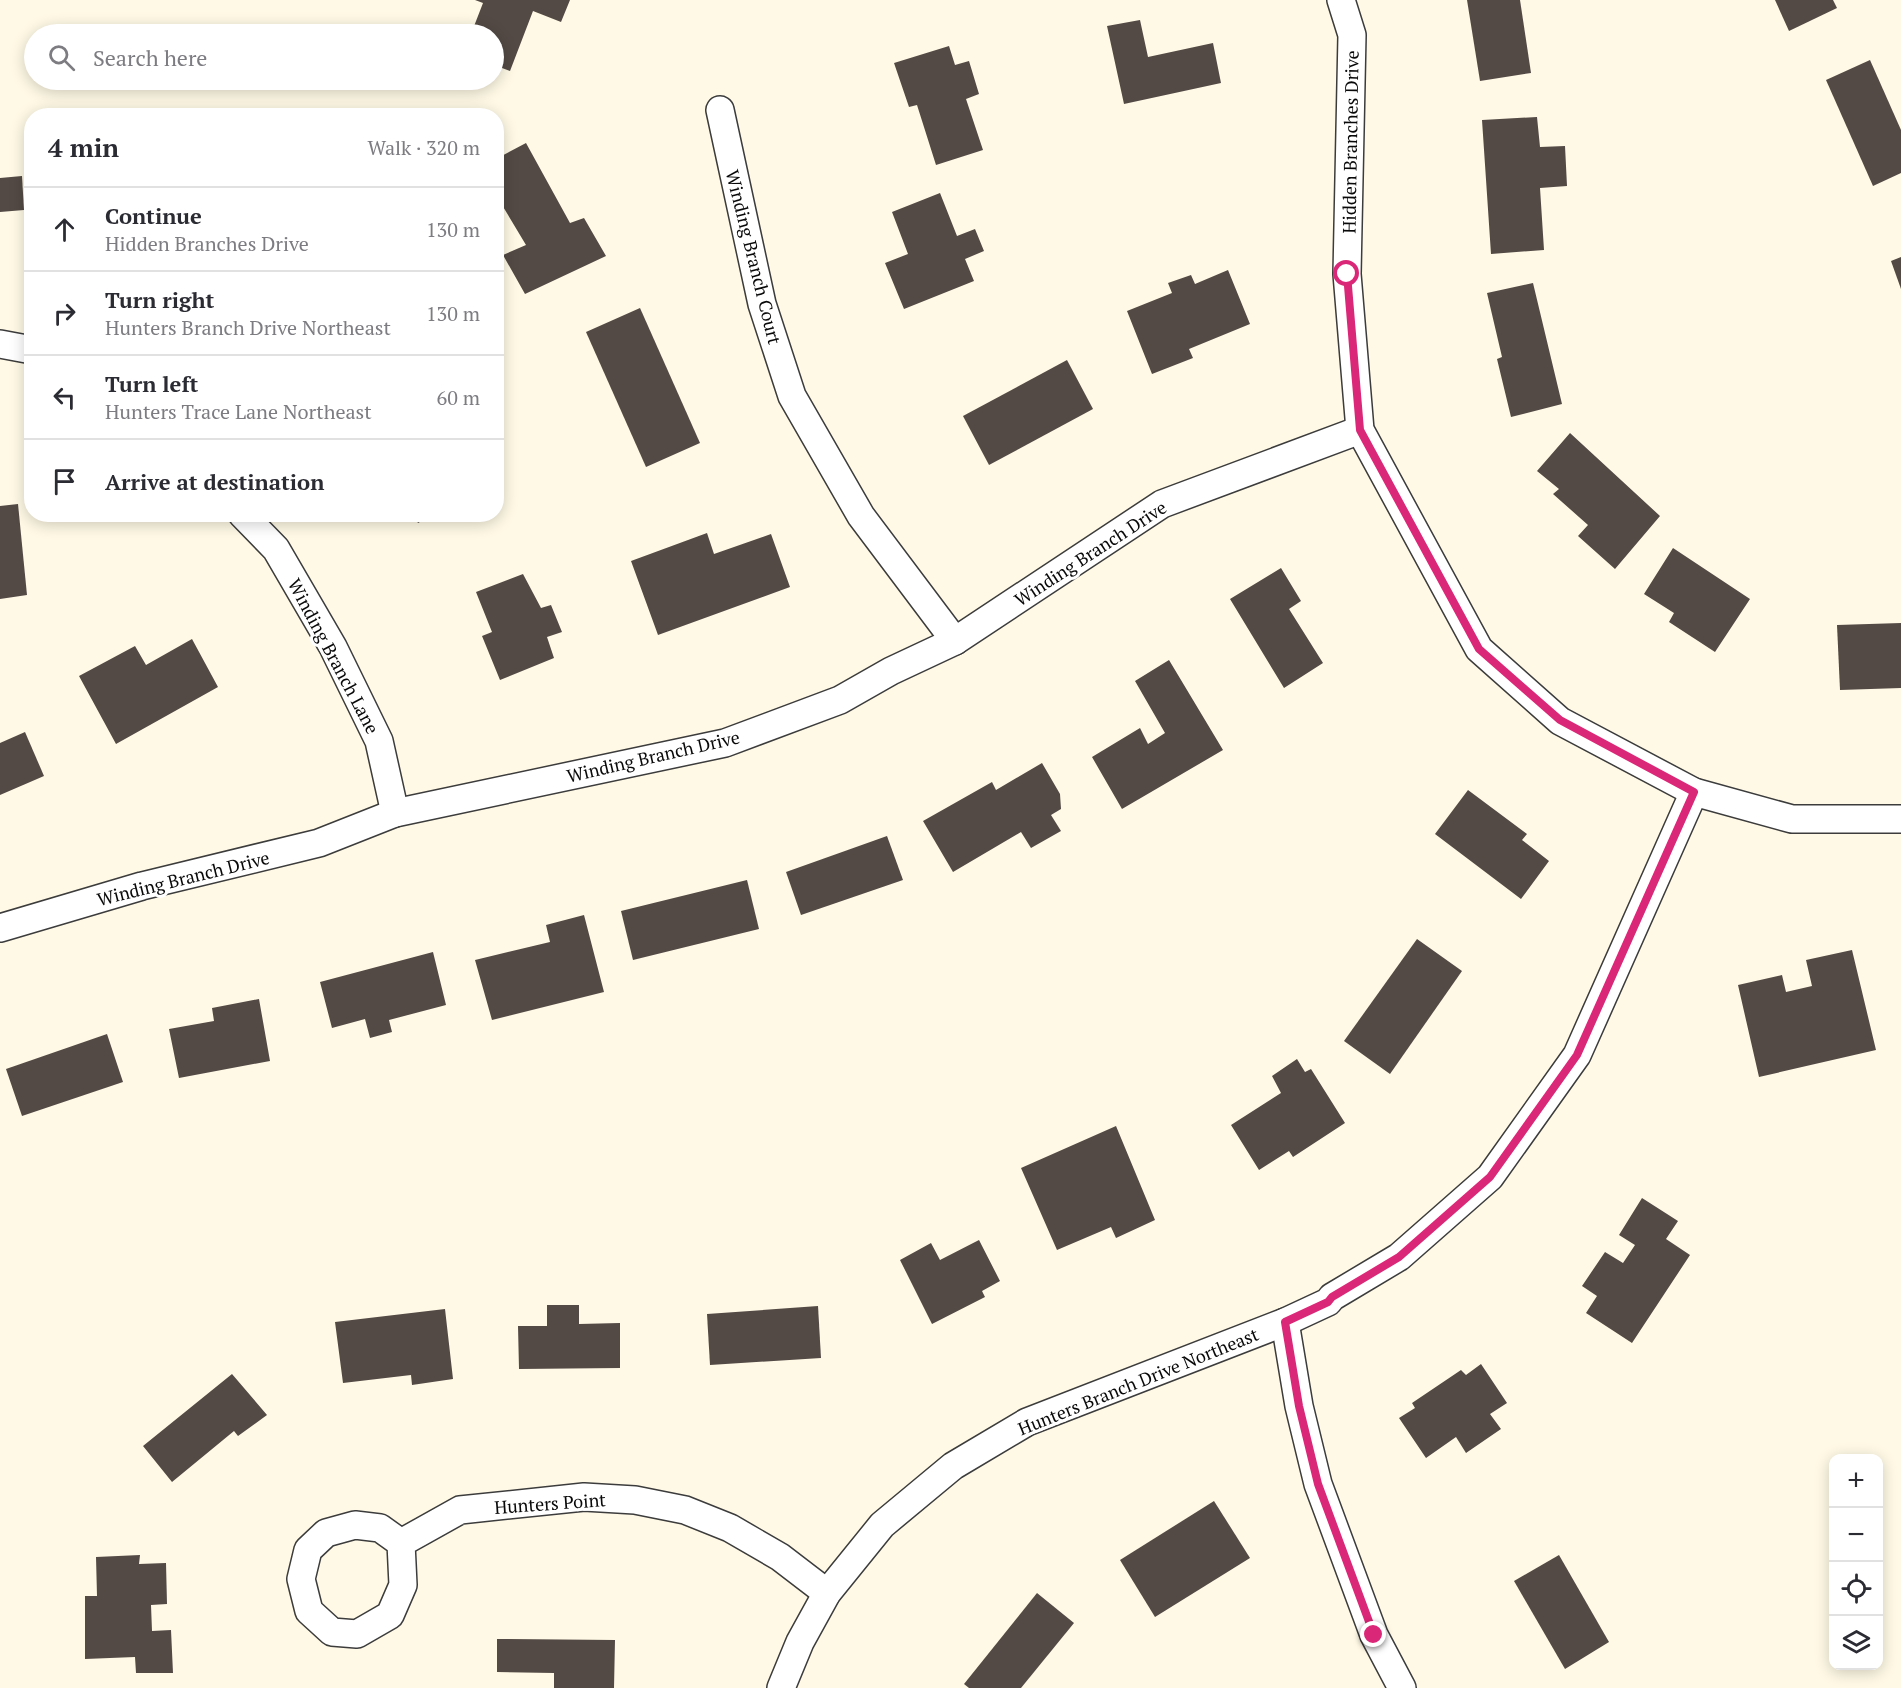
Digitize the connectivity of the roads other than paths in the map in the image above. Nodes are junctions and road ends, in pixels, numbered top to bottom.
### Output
1 (1341, 0) edge
2 (720, 110) dead end
3 (0, 344) edge
4 (24, 348) edge
5 (1360, 430) junction
6 (250, 522) edge
7 (955, 641) junction
8 (1694, 792) junction
9 (395, 813) junction
10 (1901, 819) edge
11 (0, 928) edge
12 (1285, 1322) junction
13 (401, 1543) dead end
14 (827, 1593) junction
15 (782, 1688) edge
16 (1402, 1688) edge

1 - 5 street, Hidden Branches Drive
2 - 7 street, Winding Branch Court
3 - 4 street
5 - 7 street, Winding Branch Drive
5 - 8 street, Hidden Branches Drive
6 - 9 street, Winding Branch Lane
7 - 9 street, Winding Branch Drive
8 - 10 street, Hidden Branches Drive
8 - 12 street, Hunters Branch Drive Northeast
9 - 11 street, Winding Branch Drive
12 - 14 street, Hunters Branch Drive Northeast
12 - 16 street
13 - 14 street, Hunters Point
14 - 15 street, Hunters Branch Drive Northeast

